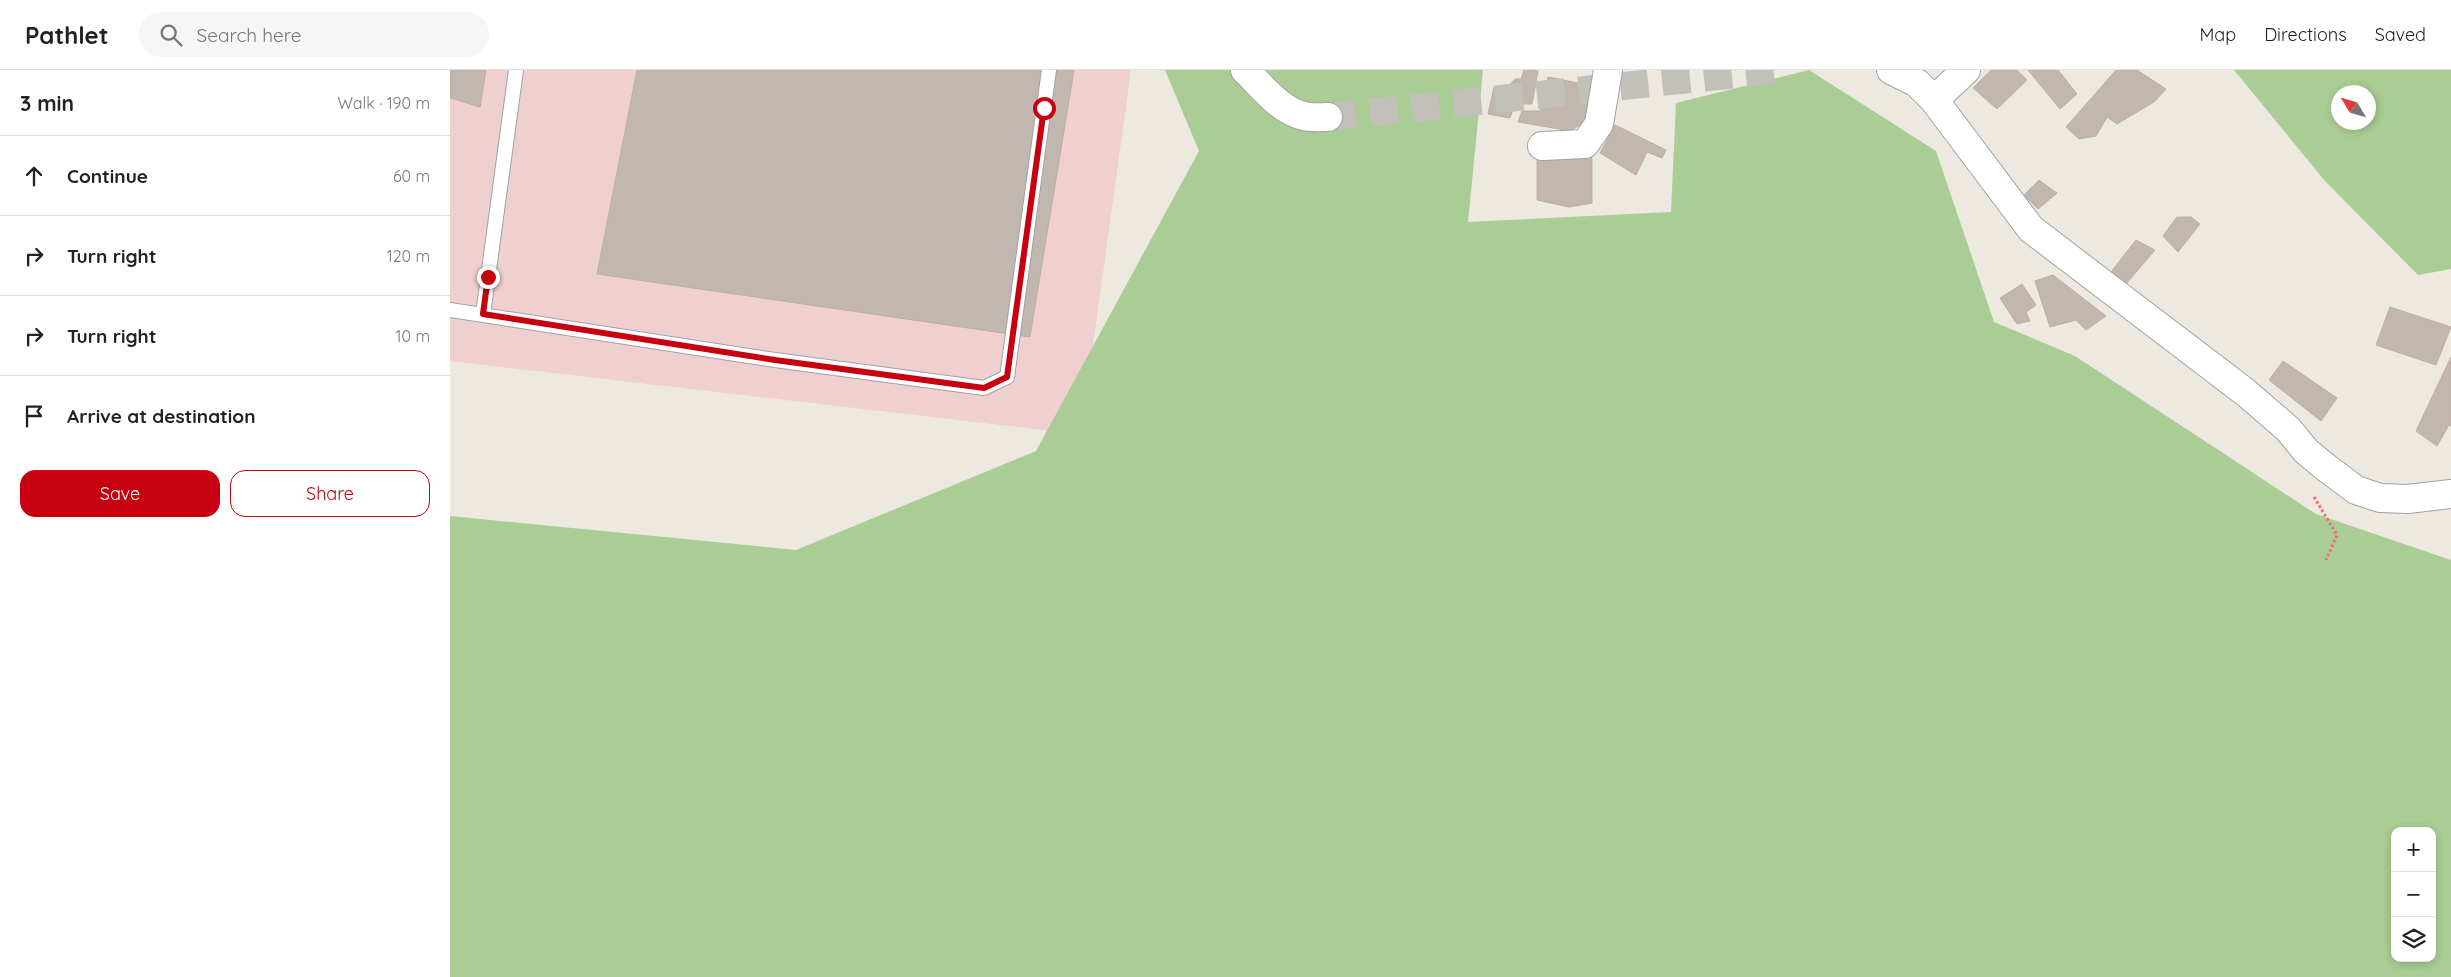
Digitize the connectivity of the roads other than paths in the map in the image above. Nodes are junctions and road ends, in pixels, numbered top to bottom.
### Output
1 (516, 70) edge
2 (1049, 70) edge
3 (1245, 70) edge
4 (1608, 70) edge
5 (1891, 70) edge
6 (1966, 70) edge
7 (1918, 84) edge
8 (1328, 118) tunnel mouth
9 (1542, 146) dead end
10 (450, 310) edge
11 (483, 314) junction
12 (2451, 494) edge

1 - 11 lane
2 - 11 lane
3 - 8 street
4 - 9 street
5 - 7 street
6 - 7 street
7 - 12 street
10 - 11 lane

